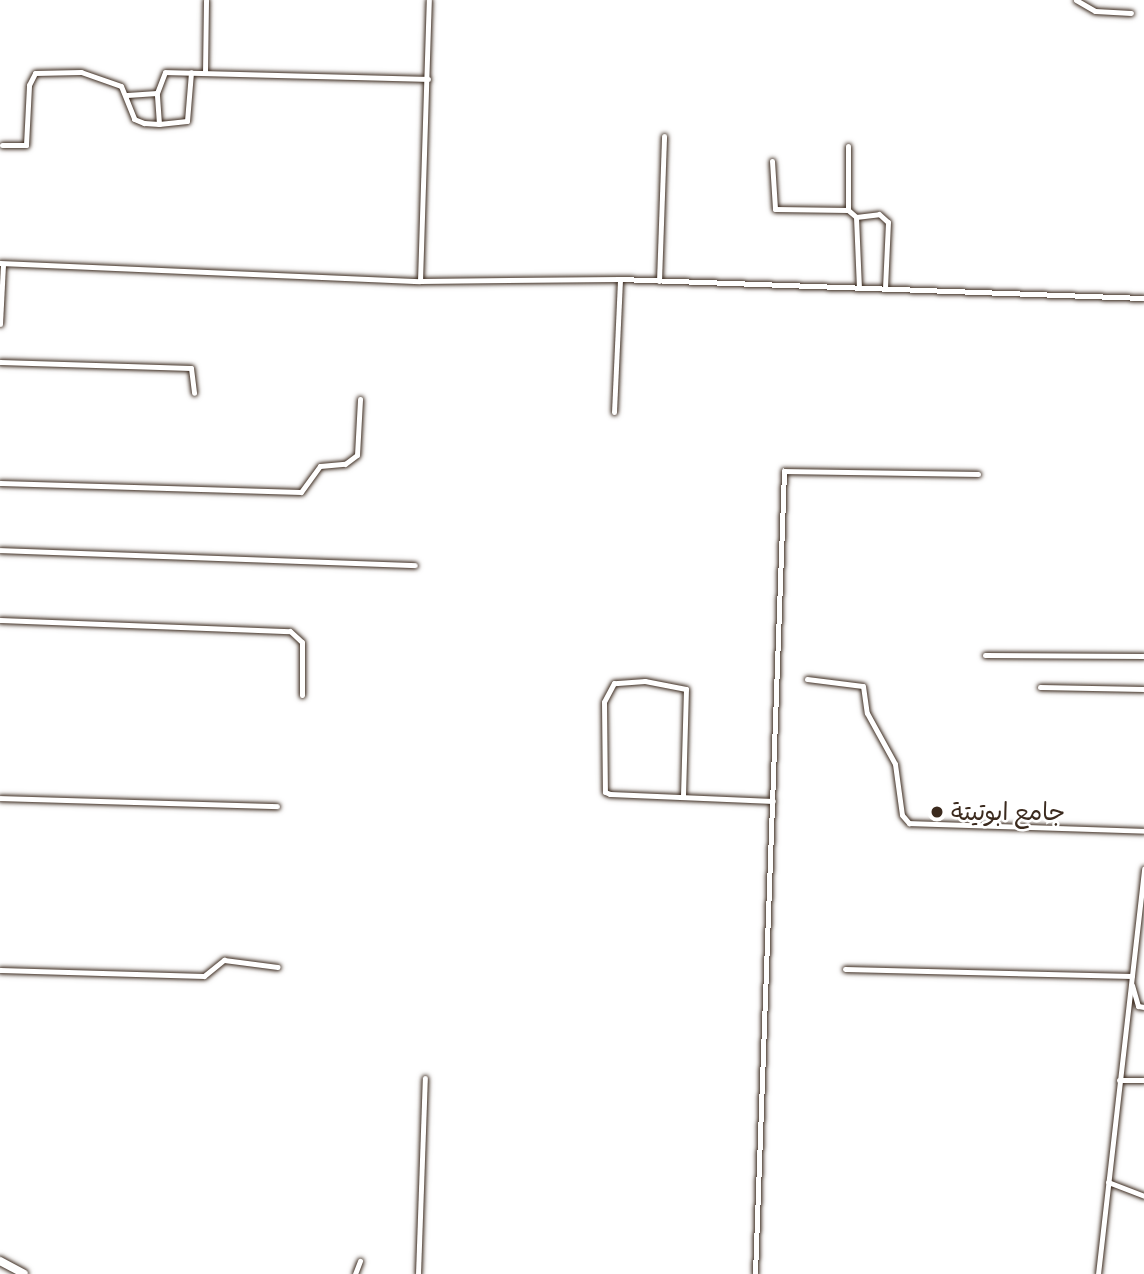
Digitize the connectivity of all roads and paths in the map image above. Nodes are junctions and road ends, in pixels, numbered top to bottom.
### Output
1 (206, 0) edge
2 (429, 0) edge
3 (1076, 0) edge
4 (1131, 13) dead end
5 (191, 72) junction
6 (205, 72) junction
7 (428, 79) junction
8 (157, 93) junction
9 (127, 94) junction
10 (159, 124) junction
11 (664, 136) dead end
12 (2, 145) dead end
13 (848, 146) dead end
14 (772, 161) dead end
15 (848, 210) junction
16 (856, 217) junction
17 (2, 263) edge
18 (620, 279) junction
19 (420, 281) junction
20 (659, 281) junction
21 (1, 284) edge
22 (859, 288) junction
23 (885, 288) junction
24 (1144, 298) edge
25 (0, 324) edge
26 (0, 362) edge
27 (194, 393) dead end
28 (360, 398) dead end
29 (614, 412) dead end
30 (978, 474) dead end
31 (0, 483) edge
32 (0, 550) edge
33 (415, 565) dead end
34 (0, 621) edge
35 (985, 655) dead end
36 (1144, 656) edge
37 (807, 679) dead end
38 (1040, 687) dead end
39 (1144, 689) edge
40 (302, 695) dead end
41 (683, 796) junction
42 (0, 799) edge
43 (773, 801) junction
44 (277, 806) dead end
45 (1144, 831) edge
46 (1144, 869) edge
47 (1143, 887) edge
48 (278, 967) dead end
49 (845, 969) dead end
50 (0, 970) edge
51 (1131, 980) junction
52 (1144, 1007) edge
53 (425, 1079) dead end
54 (1119, 1080) junction
55 (1144, 1080) edge
56 (1108, 1182) junction
57 (1144, 1196) edge
58 (0, 1261) edge
59 (360, 1261) dead end
60 (24, 1274) edge
61 (355, 1274) edge
62 (418, 1274) edge
63 (755, 1274) edge
64 (1098, 1274) edge

1 - 6 street
2 - 7 street
3 - 4 street
5 - 6 street
5 - 8 street
5 - 10 street
6 - 7 street
7 - 19 street
8 - 9 street
8 - 10 street
9 - 10 street
9 - 12 street
11 - 20 street
13 - 15 street
14 - 15 street
15 - 16 street
16 - 22 street
16 - 23 street
17 - 19 street
17 - 21 street
18 - 19 street
18 - 20 street
18 - 29 street
20 - 22 street
21 - 25 street
22 - 23 street
23 - 24 street
26 - 27 street
28 - 31 street
30 - 43 street
32 - 33 street
34 - 40 street
35 - 36 street
37 - 45 street
38 - 39 street
41 - 41 street
41 - 43 street
42 - 44 street
43 - 63 street
46 - 47 street
47 - 51 street
48 - 50 street
49 - 51 street
51 - 52 street
51 - 54 street
53 - 62 street
54 - 55 street
54 - 56 street
56 - 57 street
56 - 64 street
58 - 60 street
59 - 61 street

